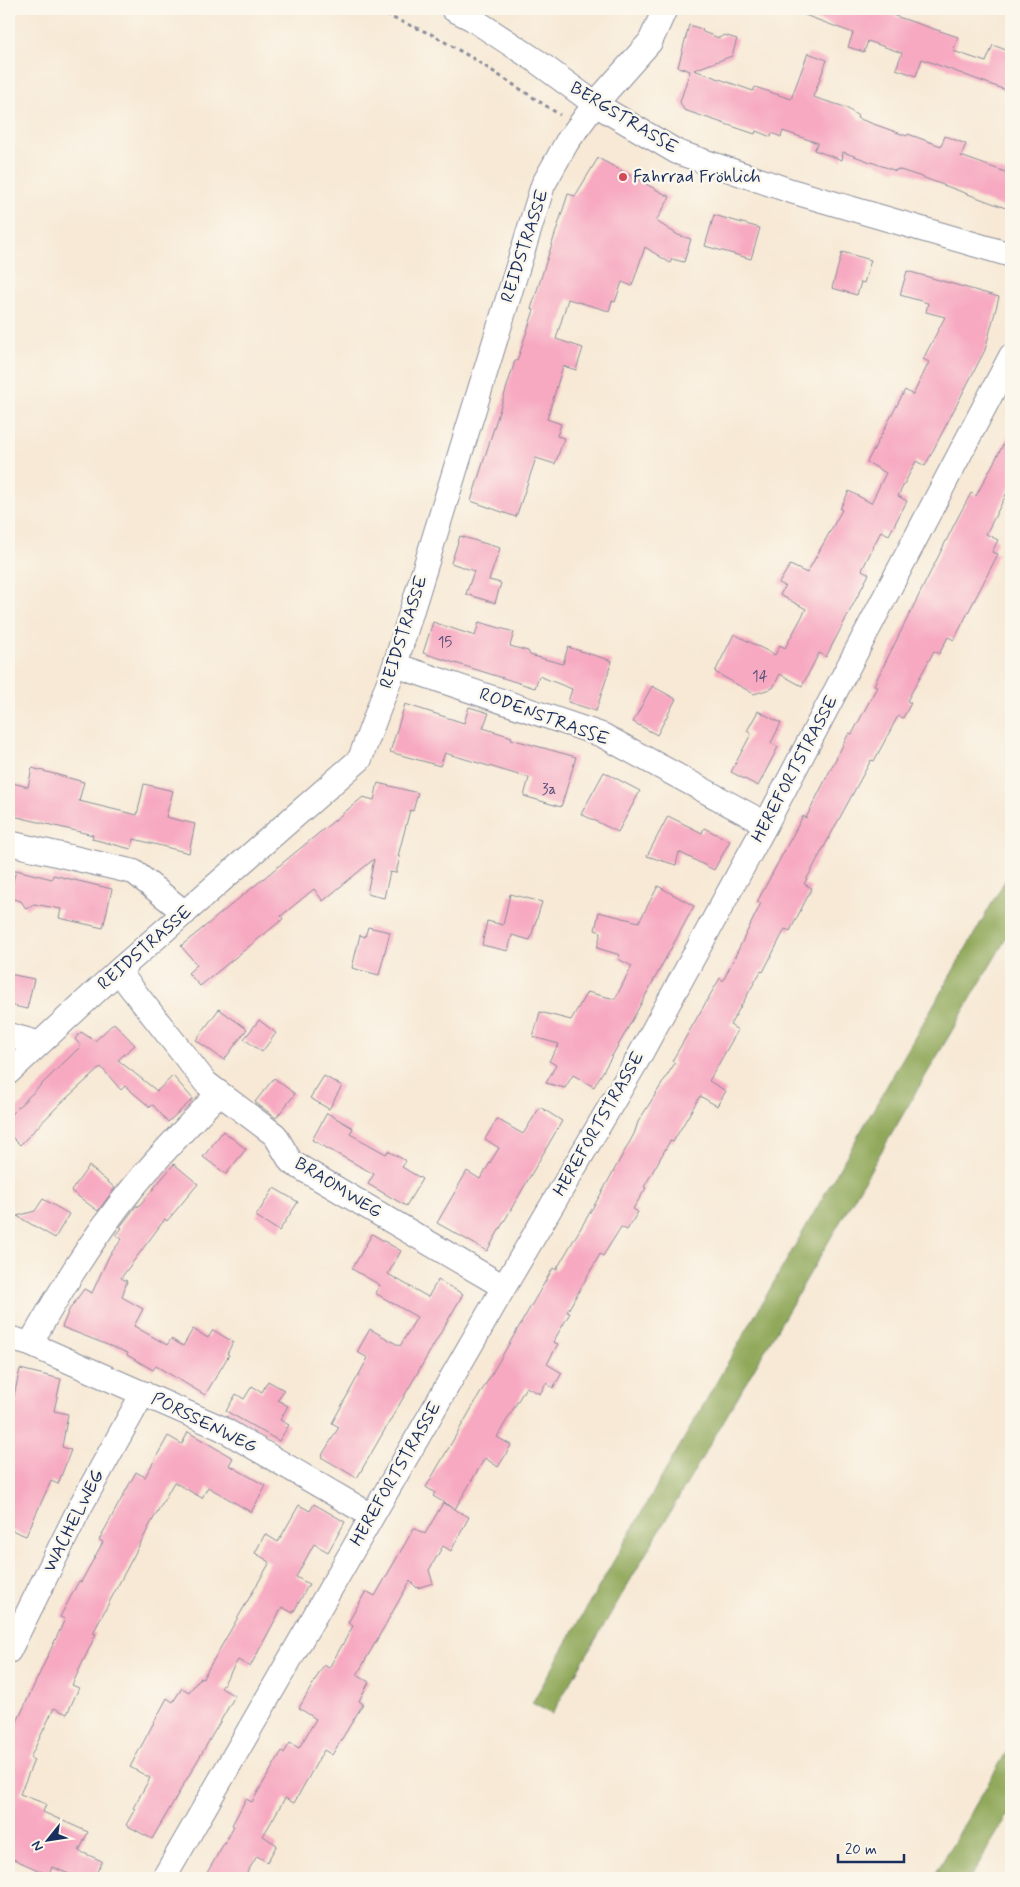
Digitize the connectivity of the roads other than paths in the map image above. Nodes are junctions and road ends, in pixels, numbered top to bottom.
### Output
1 (452, 9) edge
2 (665, 9) edge
3 (594, 104) junction
4 (1011, 255) edge
5 (1011, 356) edge
6 (395, 665) junction
7 (766, 824) junction
8 (9, 843) edge
9 (185, 913) junction
10 (118, 971) junction
11 (9, 1036) edge
12 (38, 1044) junction
13 (9, 1072) edge
14 (219, 1093) junction
15 (504, 1287) junction
16 (19, 1341) edge
17 (143, 1393) junction
18 (372, 1516) junction
19 (9, 1651) edge
20 (164, 1878) edge

1 - 3 street, BERGSTRASSE
2 - 3 street, REIDSTRASSE
3 - 4 street, BERGSTRASSE
3 - 6 street, REIDSTRASSE
5 - 7 street, HEREFORTSTRASSE
6 - 7 street, RODENSTRASSE
6 - 9 street, REIDSTRASSE
7 - 15 street, HEREFORTSTRASSE
8 - 9 street
9 - 10 street, REIDSTRASSE
10 - 12 street, REIDSTRASSE
10 - 14 street, BRAOMWEG
11 - 12 street
12 - 13 street, REIDSTRASSE
14 - 15 street, BRAOMWEG
14 - 16 street, PORSSENWEG
15 - 18 street, HEREFORTSTRASSE
16 - 17 street, PORSSENWEG
17 - 18 street, PORSSENWEG
17 - 19 street, WACHELWEG
18 - 20 street, HEREFORTSTRASSE

